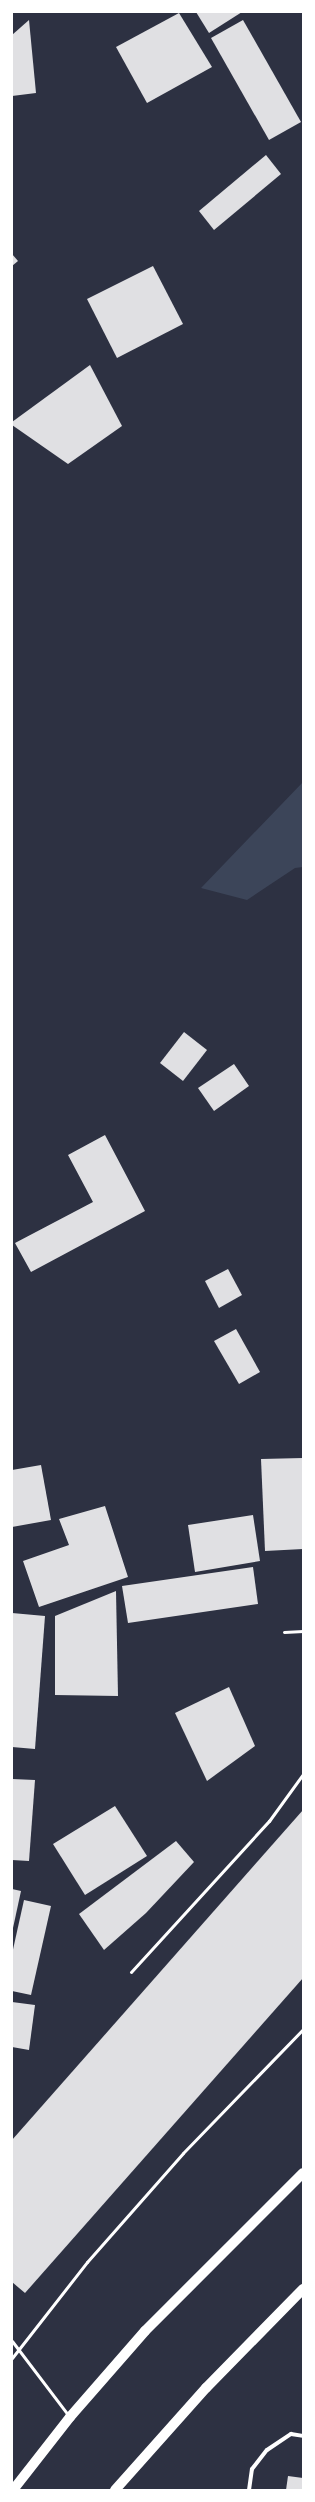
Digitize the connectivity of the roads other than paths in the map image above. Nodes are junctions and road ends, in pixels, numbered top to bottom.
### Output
1 (284, 1632) dead end
2 (303, 1632) edge
3 (303, 1774) edge
4 (131, 1972) dead end
5 (303, 2029) edge
6 (303, 2173) edge
7 (303, 2289) edge
8 (12, 2341) edge
9 (19, 2350) junction
10 (12, 2358) edge
11 (70, 2417) junction
12 (303, 2436) edge
13 (13, 2490) edge
14 (115, 2490) edge
15 (249, 2490) edge

1 - 2 lane
3 - 4 lane
5 - 9 lane
6 - 11 main road
7 - 14 main road
8 - 9 lane
9 - 10 lane
9 - 11 lane
11 - 13 main road
12 - 15 street

